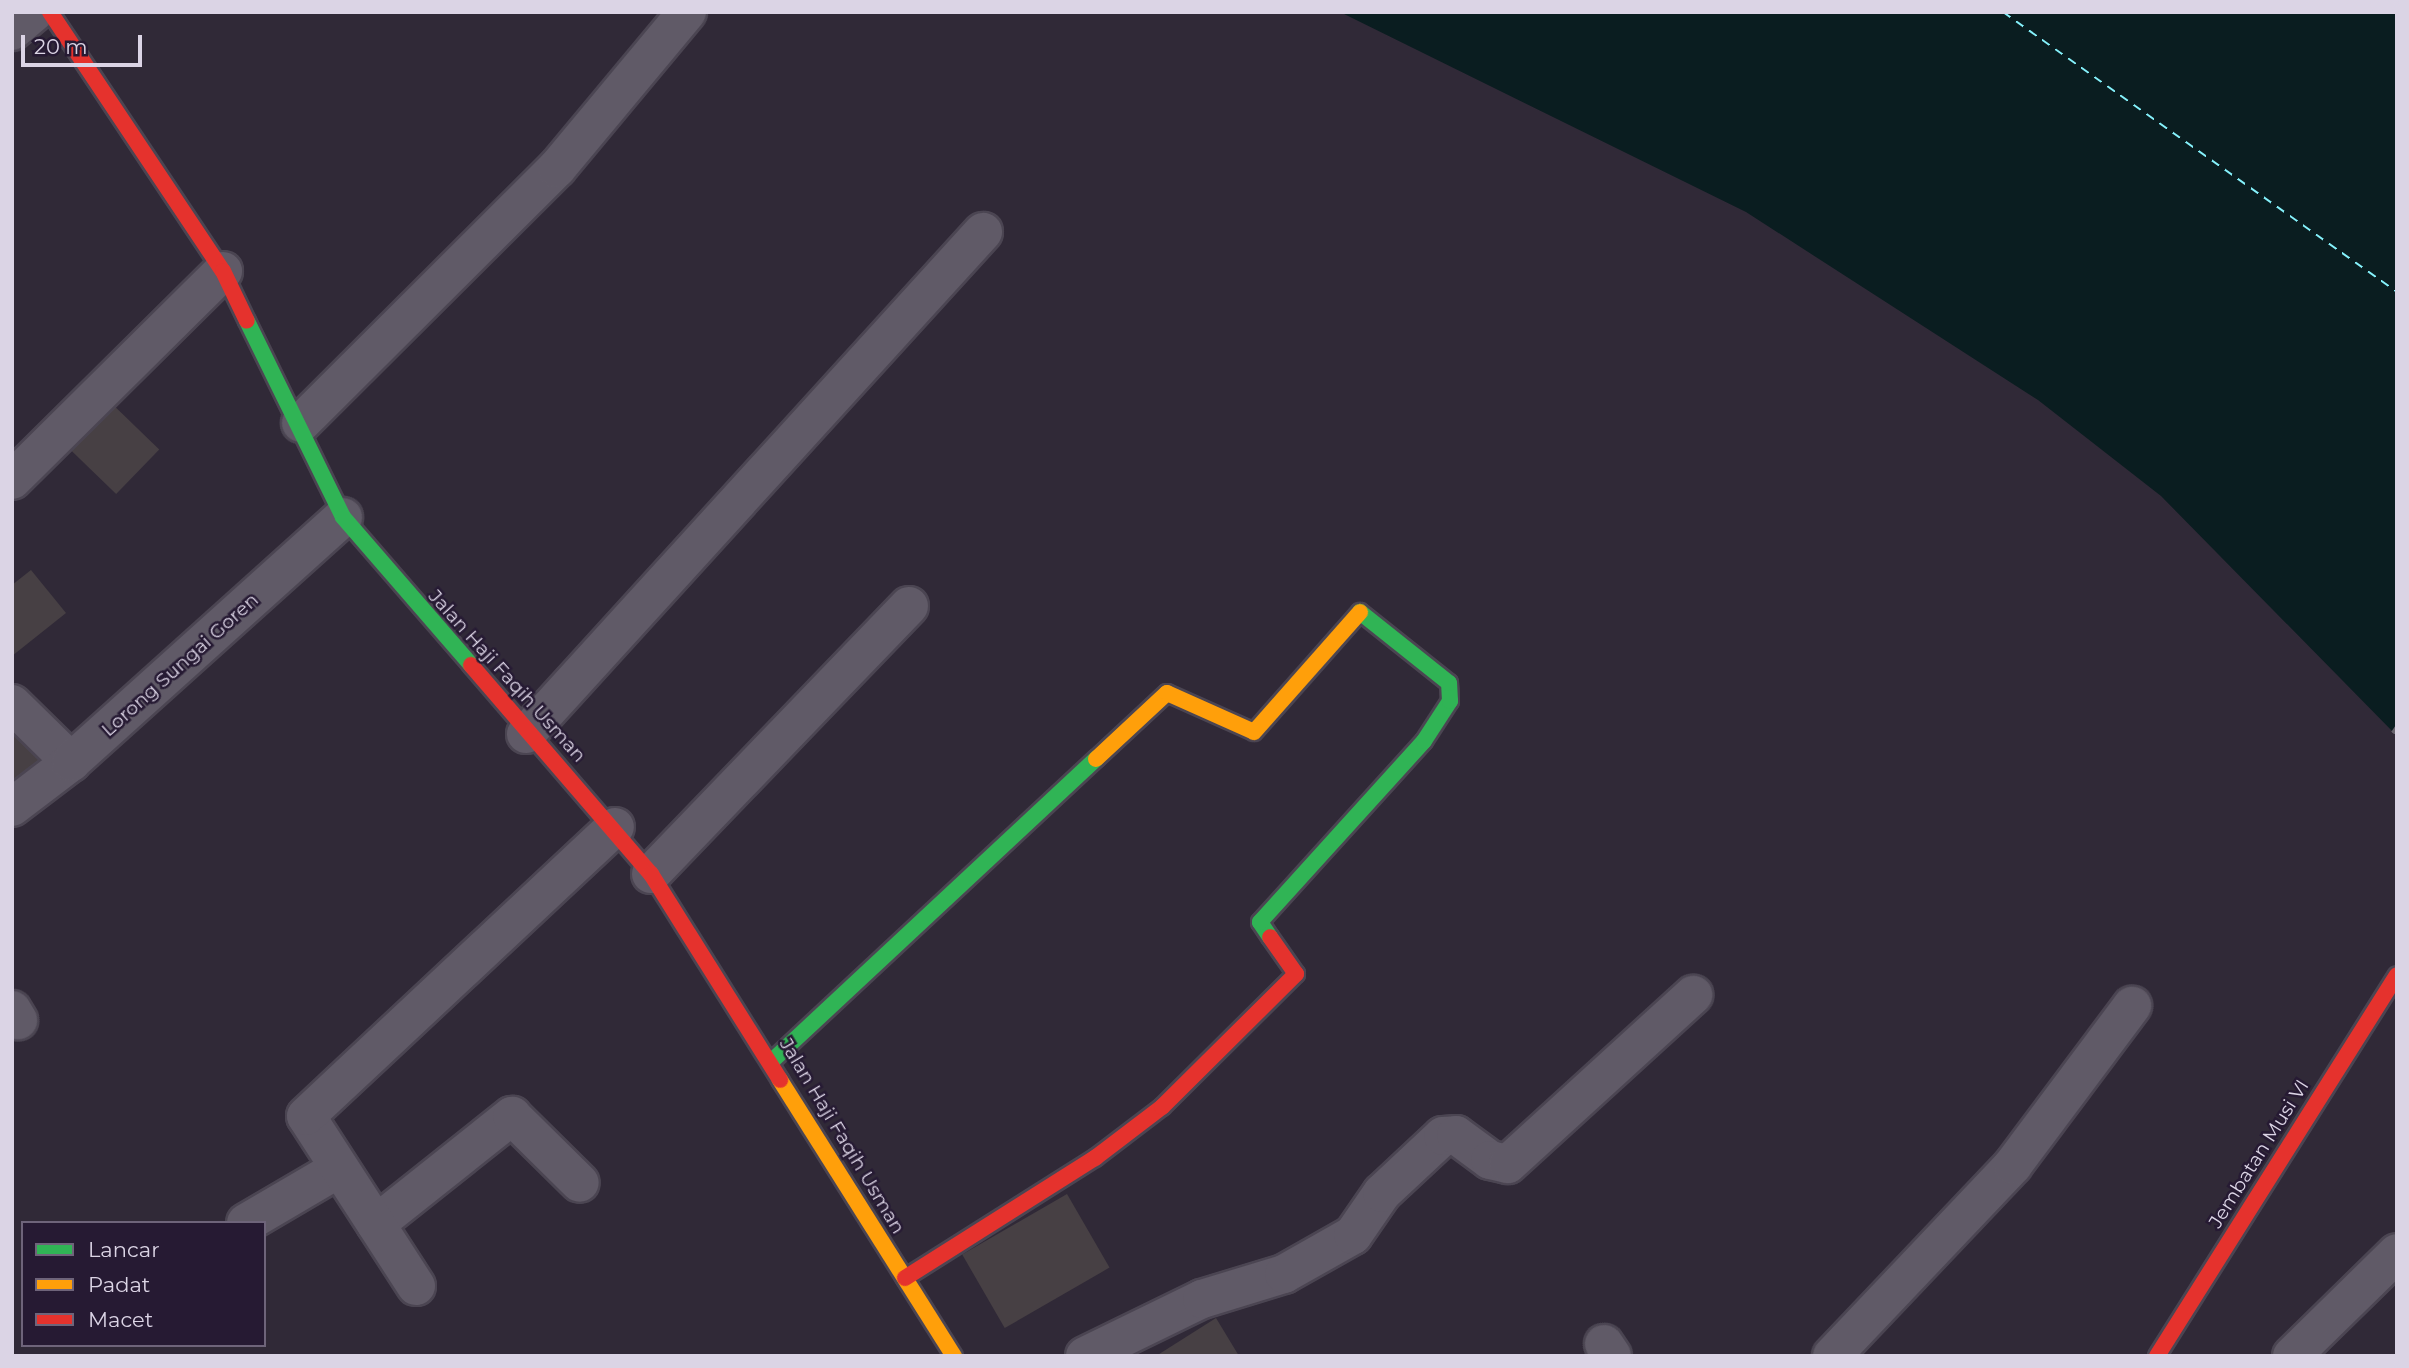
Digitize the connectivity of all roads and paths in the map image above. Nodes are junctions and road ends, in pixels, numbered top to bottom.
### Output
1 (35, 12) edge
2 (50, 12) edge
3 (687, 12) edge
4 (12, 31) edge
5 (982, 232) dead end
6 (223, 271) junction
7 (301, 423) junction
8 (12, 480) edge
9 (342, 517) junction
10 (909, 606) dead end
11 (12, 704) edge
12 (2397, 727) edge
13 (2393, 733) dead end
14 (528, 736) junction
15 (71, 762) junction
16 (12, 807) edge
17 (615, 827) junction
18 (651, 874) junction
19 (2397, 975) edge
20 (1693, 995) dead end
21 (2132, 1006) dead end
22 (772, 1061) junction
23 (338, 1169) junction
24 (580, 1183) dead end
25 (249, 1221) edge
26 (376, 1224) junction
27 (2397, 1253) edge
28 (905, 1278) junction
29 (416, 1286) dead end
30 (954, 1356) edge
31 (1085, 1356) edge
32 (1832, 1356) edge
33 (2157, 1356) edge
34 (2292, 1356) edge

1 - 4 street
2 - 6 street, Jalan Haji Faqih Usman
3 - 7 street
5 - 14 street
6 - 7 street, Jalan Haji Faqih Usman
6 - 8 street
7 - 9 street, Jalan Haji Faqih Usman
9 - 14 street, Jalan Haji Faqih Usman
9 - 15 street, Lorong Sungai Goren
10 - 18 street
11 - 15 street
12 - 13 path
14 - 17 street, Jalan Haji Faqih Usman
15 - 16 street, Lorong Sungai Goren
17 - 18 street, Jalan Haji Faqih Usman
17 - 23 street
18 - 22 street, Jalan Haji Faqih Usman
19 - 33 street, Jembatan Musi VI
20 - 31 street
21 - 32 street
22 - 28 street, Jalan Haji Faqih Usman
22 - 28 street
23 - 25 street
23 - 26 street
24 - 26 street
26 - 29 street
27 - 34 street
28 - 30 street, Jalan Haji Faqih Usman

